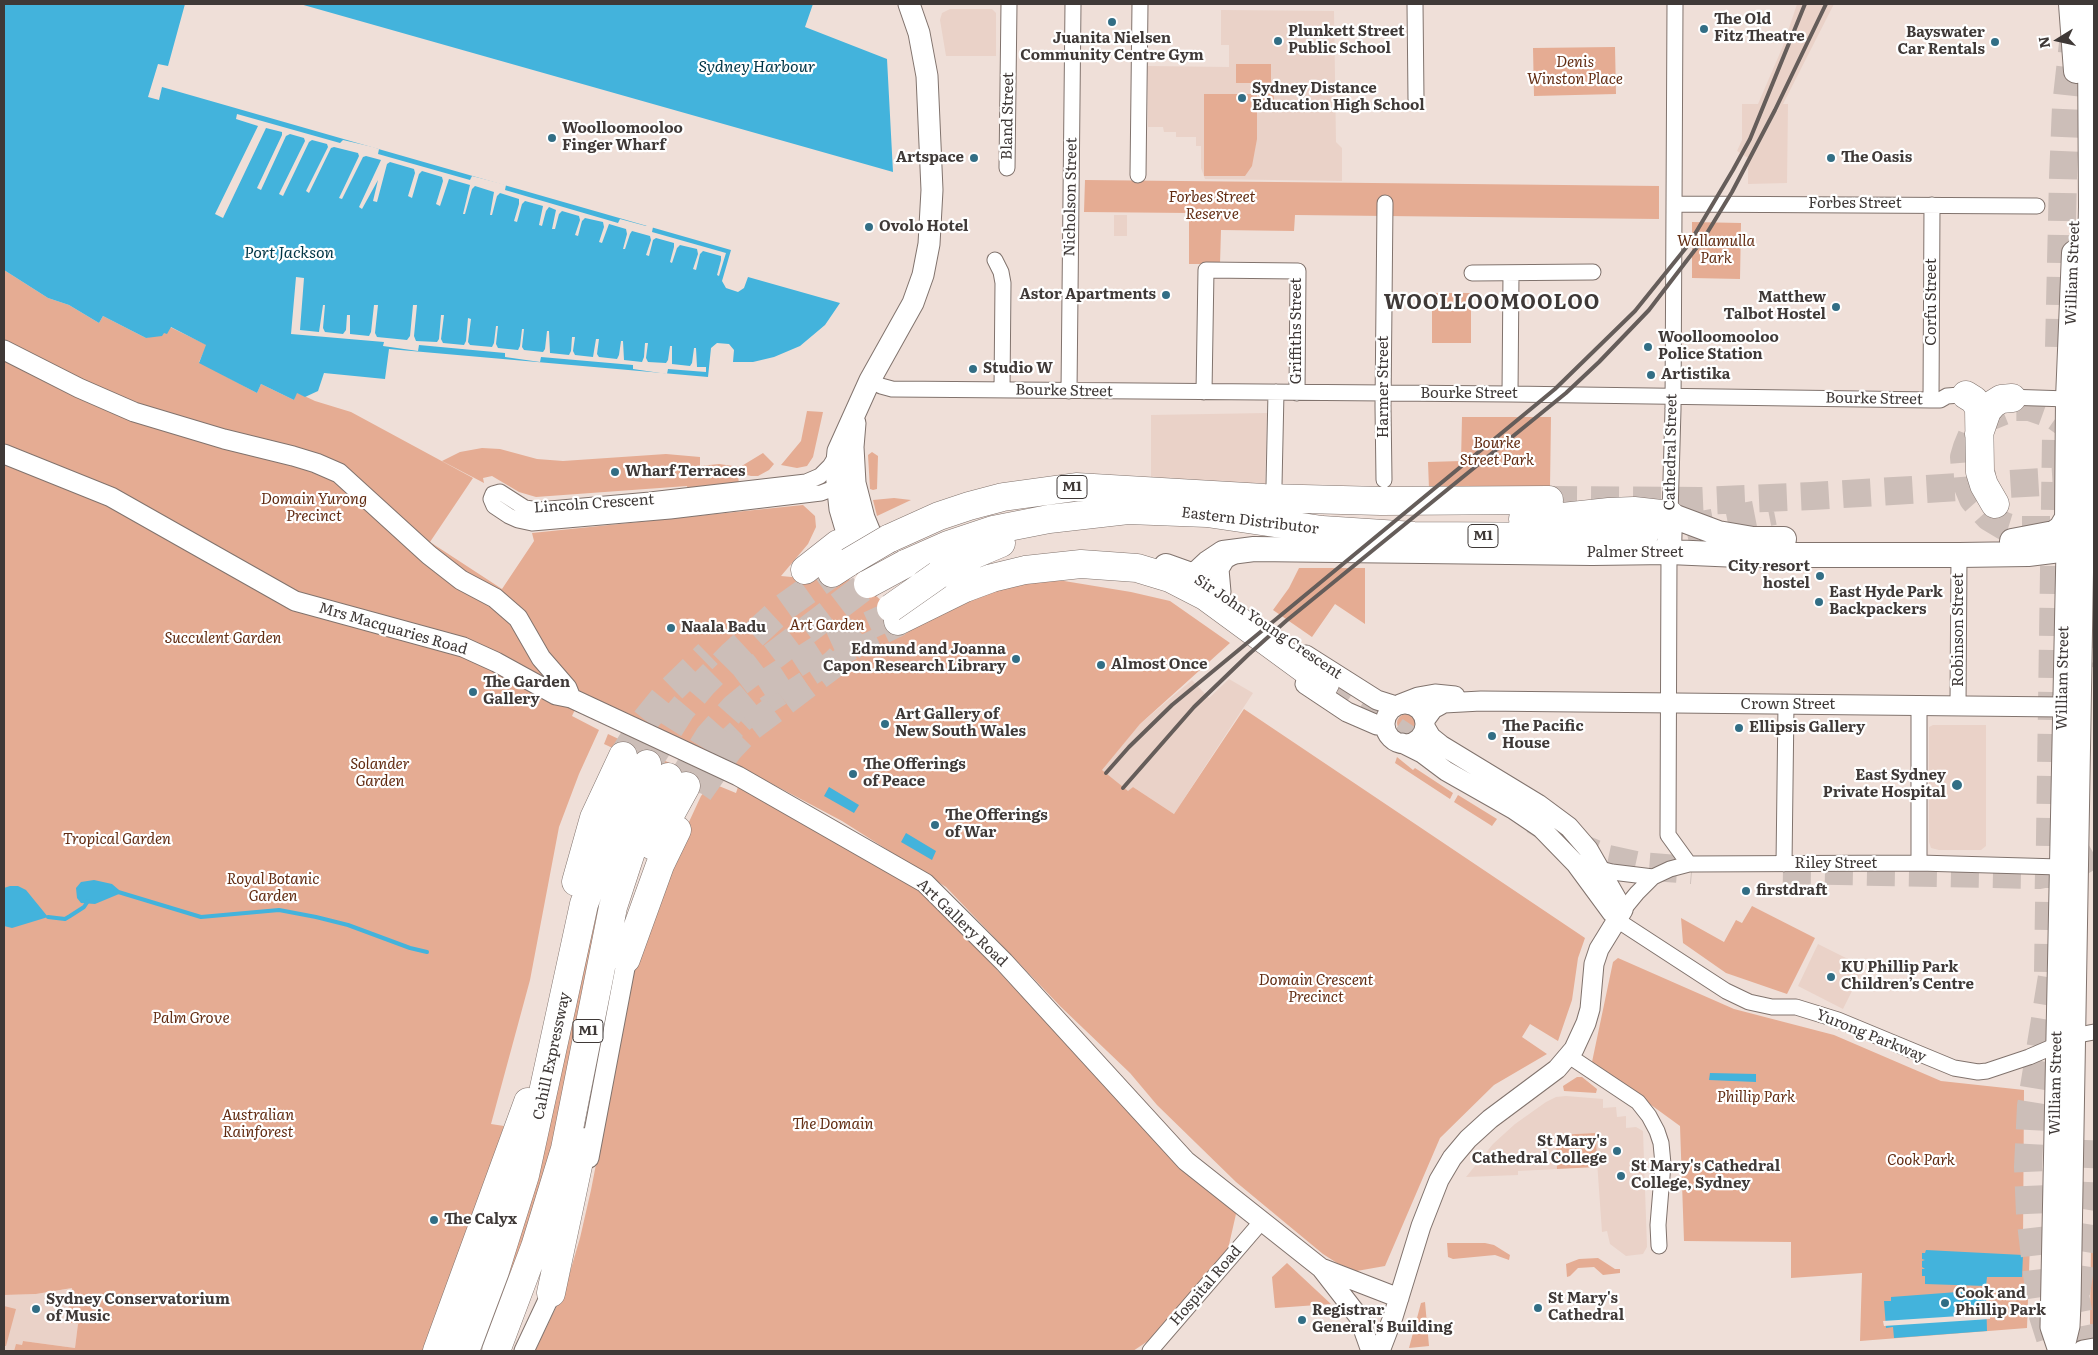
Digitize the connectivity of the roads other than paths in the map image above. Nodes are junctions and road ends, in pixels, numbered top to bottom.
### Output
1 (909, 4) edge
2 (1009, 4) edge
3 (1073, 4) edge
4 (1140, 4) edge
5 (1415, 4) edge
6 (1675, 4) edge
7 (2072, 4) edge
8 (2080, 4) edge
9 (2094, 4) edge
10 (2086, 82) edge
11 (1416, 100) dead end
12 (2090, 112) junction
13 (1007, 168) dead end
14 (1138, 175) dead end
15 (1384, 203) dead end
16 (1674, 204) junction
17 (1932, 205) junction
18 (2037, 206) dead end
19 (994, 260) dead end
20 (1593, 272) dead end
21 (1472, 273) dead end
22 (1511, 273) junction
23 (4, 350) edge
24 (870, 380) junction
25 (1002, 390) junction
26 (1069, 390) junction
27 (1204, 392) junction
28 (1276, 392) junction
29 (1297, 393) junction
30 (1383, 393) junction
31 (1510, 394) junction
32 (1957, 395) junction
33 (1673, 396) junction
34 (2012, 398) junction
35 (2083, 398) edge
36 (1931, 400) junction
37 (1979, 435) junction
38 (846, 446) junction
39 (4, 454) edge
40 (1384, 480) dead end
41 (806, 482) junction
42 (1274, 485) dead end
43 (837, 486) junction
44 (1549, 500) tunnel mouth
45 (1358, 501) junction
46 (860, 503) junction
47 (669, 504) junction
48 (1995, 504) dead end
49 (1088, 514) junction
50 (1670, 515) junction
51 (532, 516) dead end
52 (2067, 518) junction
53 (1645, 533) dead end
54 (2081, 543) edge
55 (859, 548) junction
56 (1242, 550) junction
57 (1669, 552) junction
58 (1959, 555) junction
59 (805, 570) tunnel mouth
60 (1194, 576) junction
61 (940, 582) junction
62 (867, 585) tunnel mouth
63 (1221, 592) junction
64 (900, 612) junction
65 (1329, 678) junction
66 (571, 698) junction
67 (1481, 701) junction
68 (1668, 703) junction
69 (1398, 705) junction
70 (1786, 705) junction
71 (1919, 705) junction
72 (1958, 705) junction
73 (2079, 707) edge
74 (1425, 723) junction
75 (1389, 734) junction
76 (1467, 761) junction
77 (671, 778) junction
78 (1513, 809) junction
79 (1919, 863) junction
80 (1689, 864) junction
81 (1784, 864) junction
82 (2069, 867) junction
83 (1600, 869) junction
84 (1653, 877) junction
85 (1620, 915) junction
86 (626, 959) joint
87 (562, 1008) junction
88 (2094, 1032) edge
89 (2065, 1041) junction
90 (1569, 1056) junction
91 (583, 1142) junction
92 (1262, 1221) junction
93 (1659, 1246) dead end
94 (546, 1255) junction
95 (1321, 1268) junction
96 (551, 1293) junction
97 (1399, 1298) junction
98 (1393, 1317) junction
99 (1360, 1319) junction
100 (2094, 1349) edge
101 (437, 1351) edge
102 (465, 1351) edge
103 (496, 1351) edge
104 (505, 1351) edge
105 (524, 1351) edge
106 (1150, 1351) edge
107 (1371, 1351) edge
108 (1380, 1351) edge
109 (1390, 1351) edge
110 (2061, 1351) edge
111 (2083, 1351) edge

1 - 24 main road
2 - 13 street, Bland Street
3 - 26 street, Nicholson Street
4 - 14 street
5 - 11 street
6 - 16 street, Cathedral Street
7 - 10 main road
8 - 10 main road, William Street
9 - 12 main road, William Street
10 - 12 main road
10 - 35 main road, William Street
12 - 35 main road, William Street
15 - 30 street, Harmer Street
16 - 17 street, Forbes Street
16 - 33 street, Cathedral Street
17 - 18 street, Forbes Street
17 - 36 street, Corfu Street
19 - 25 street
20 - 22 street
21 - 22 street
22 - 31 street
23 - 66 street
24 - 25 street, Bourke Street
24 - 38 main road
25 - 26 street, Bourke Street
26 - 27 street, Bourke Street
27 - 28 street, Bourke Street
27 - 29 street, Griffiths Street
28 - 29 street, Bourke Street
28 - 42 street, Griffiths Street
29 - 30 street, Bourke Street
30 - 31 street, Bourke Street
30 - 40 street, Harmer Street
31 - 33 street, Bourke Street
32 - 34 street, Bourke Street
32 - 36 street, Bourke Street
32 - 37 highway
33 - 36 street, Bourke Street
33 - 50 street, Cathedral Street
34 - 35 street, Bourke Street
34 - 37 highway
35 - 52 main road, William Street
35 - 54 main road, William Street
37 - 48 highway
38 - 41 street, Lincoln Crescent
38 - 43 main road
38 - 46 main road
39 - 66 street, Mrs Macquaries Road
41 - 43 street
41 - 47 street, Lincoln Crescent
43 - 46 main road
43 - 47 street, Lincoln Crescent
43 - 55 main road
44 - 45 highway, Eastern Distributor / M1
45 - 50 highway
45 - 55 highway, Eastern Distributor / M1
46 - 55 main road
47 - 51 street, Lincoln Crescent
49 - 53 highway, Eastern Distributor / M1
49 - 61 highway
49 - 62 highway, Eastern Distributor / M1, bridge
50 - 52 main road
50 - 57 main road, Cathedral Street
52 - 54 main road, William Street
54 - 58 main road, Palmer Street
54 - 73 main road, William Street
55 - 59 highway, Eastern Distributor
56 - 57 main road, Palmer Street
56 - 60 main road, Palmer Street
56 - 63 street
57 - 58 main road, Palmer Street
57 - 68 street, Cathedral Street
58 - 72 street, Robinson Street
60 - 61 main road, Sir John Young Crescent
60 - 63 street, Sir John Young Crescent
61 - 64 highway, bridge
63 - 65 street, Sir John Young Crescent
64 - 65 highway
64 - 75 street
65 - 69 street, Sir John Young Crescent
65 - 75 street
66 - 92 street, Art Gallery Road
67 - 68 street, Crown Street
67 - 69 street, Crown Street
67 - 74 street, Crown Street
68 - 70 street, Crown Street
68 - 80 street, Cathedral Street
69 - 74 street
69 - 75 street
70 - 71 street, Crown Street
70 - 81 street
71 - 72 street, Crown Street
71 - 79 street
72 - 73 street, Crown Street
73 - 82 main road, William Street
74 - 75 street
74 - 76 street
75 - 78 street
76 - 78 street
76 - 83 street
77 - 86 highway
77 - 87 highway
77 - 91 highway
77 - 94 highway
77 - 103 highway, Cahill Expressway / M1
78 - 85 street
79 - 81 street, Riley Street
79 - 82 street, Riley Street
80 - 81 street, Riley Street
80 - 84 street, Riley Street
82 - 89 main road, William Street
83 - 84 street
83 - 85 street
84 - 85 street, Riley Street
85 - 89 street, Yurong Parkway
85 - 90 street
86 - 96 street
87 - 101 highway
87 - 102 highway, Cahill Expressway / M1
88 - 89 street
89 - 110 main road, William Street
90 - 93 street
90 - 97 street
91 - 94 highway
91 - 96 highway
92 - 95 street, Art Gallery Road
92 - 106 street, Hospital Road
94 - 104 highway
95 - 97 street
95 - 99 street
96 - 105 street
97 - 98 street
98 - 99 street
98 - 108 street
98 - 109 street
99 - 107 street
100 - 111 main road

